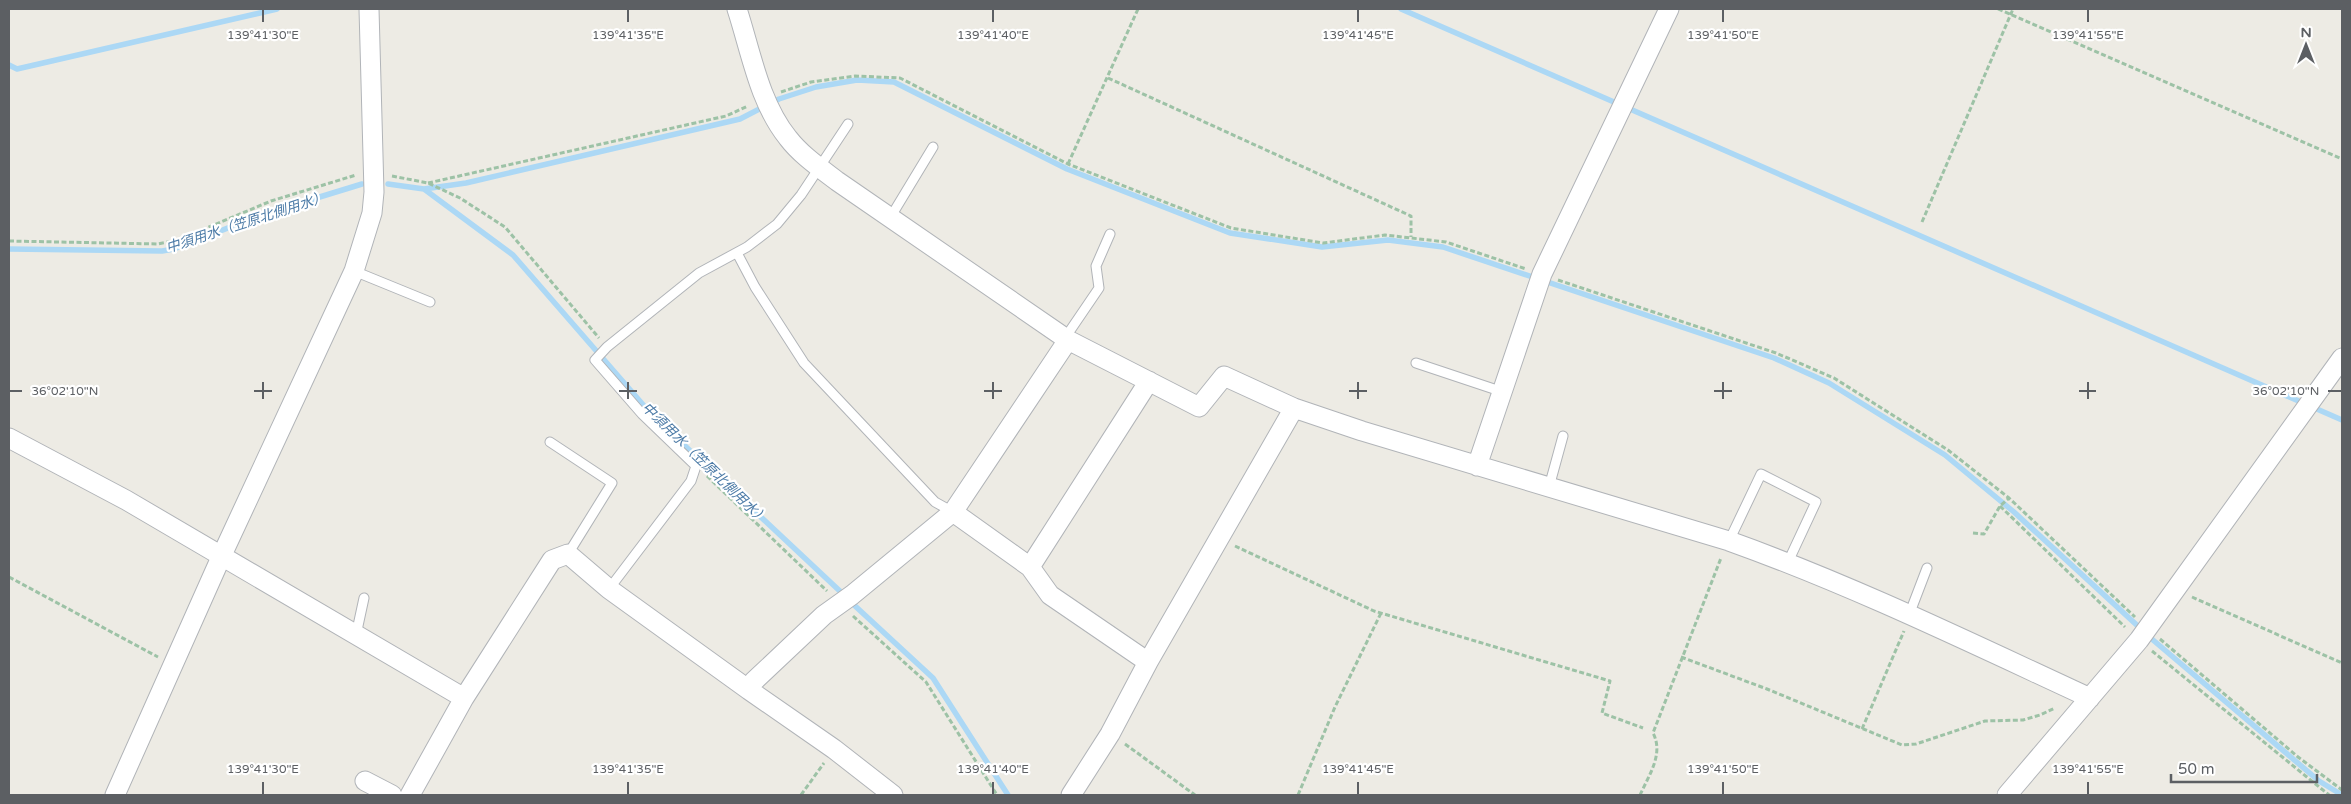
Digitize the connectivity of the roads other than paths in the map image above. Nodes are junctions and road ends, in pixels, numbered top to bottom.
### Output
1 (369, 9) edge
2 (737, 9) edge
3 (1670, 9) edge
4 (848, 124) dead end
5 (933, 147) dead end
6 (820, 168) junction
7 (890, 218) junction
8 (1110, 234) dead end
9 (737, 253) junction
10 (354, 271) junction
11 (430, 302) dead end
12 (1067, 339) junction
13 (2342, 358) edge
14 (1416, 363) dead end
15 (1149, 381) junction
16 (1503, 392) junction
17 (1294, 408) junction
18 (1563, 436) dead end
19 (9, 438) edge
20 (550, 442) dead end
21 (1477, 466) junction
22 (1548, 487) junction
23 (954, 512) junction
24 (1728, 541) junction
25 (568, 554) junction
26 (222, 555) junction
27 (1788, 562) junction
28 (1030, 567) junction
29 (1927, 568) dead end
30 (609, 589) junction
31 (364, 598) dead end
32 (1910, 615) junction
33 (356, 635) junction
34 (1148, 662) junction
35 (748, 690) junction
36 (464, 698) junction
37 (2090, 698) junction
38 (365, 782) dead end
39 (115, 795) edge
40 (392, 795) edge
41 (410, 795) edge
42 (893, 795) edge
43 (1071, 795) edge
44 (2007, 795) edge

1 - 10 street
2 - 6 street
3 - 16 street
4 - 6 lane
5 - 7 lane
6 - 7 street
6 - 9 lane
7 - 12 street
8 - 12 lane
9 - 23 lane
9 - 30 lane
10 - 11 lane
10 - 26 street
12 - 15 street
12 - 23 street
13 - 37 street
14 - 16 lane
15 - 17 street
15 - 28 street
16 - 21 street
17 - 21 street
17 - 34 street
18 - 22 lane
19 - 26 street
20 - 25 lane
21 - 22 street
22 - 24 street
23 - 28 street
23 - 35 street
24 - 27 street
24 - 27 lane
25 - 30 street
25 - 36 street
26 - 33 street
26 - 39 street
27 - 32 street
28 - 34 street
29 - 32 lane
30 - 35 street
31 - 33 lane
32 - 37 street
33 - 36 street
34 - 43 street
35 - 42 street
36 - 41 street
37 - 44 street
38 - 40 street

